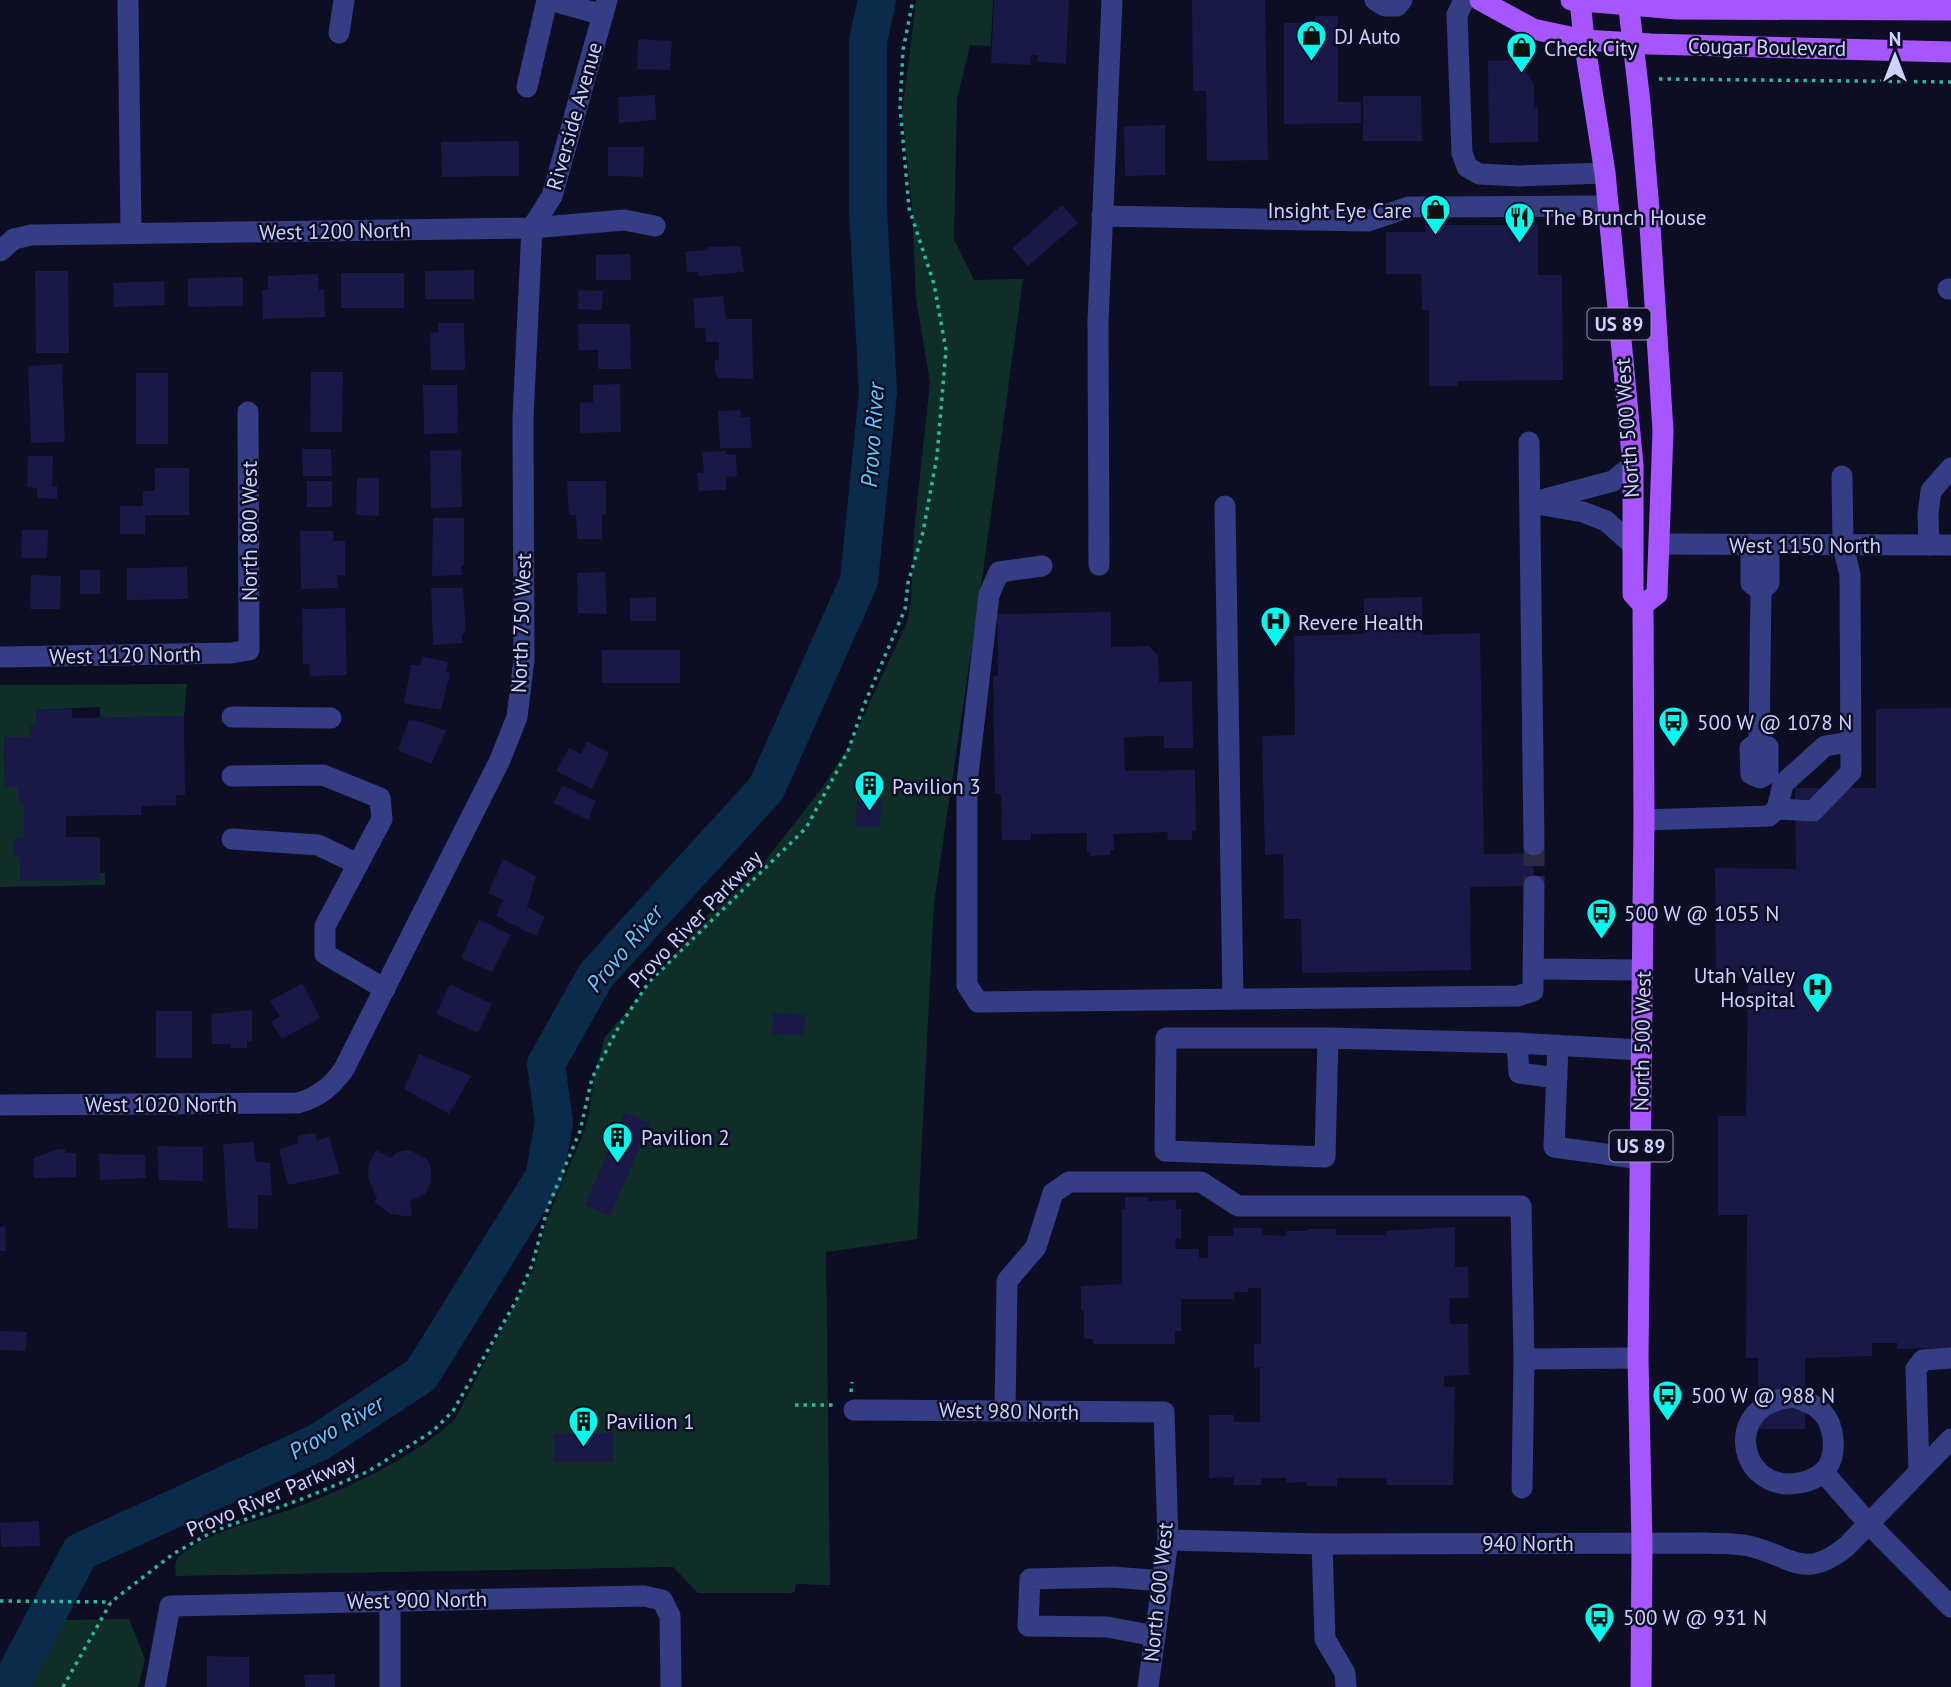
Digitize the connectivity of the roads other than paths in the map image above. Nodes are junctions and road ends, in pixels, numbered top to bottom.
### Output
1 (128, 0) edge
2 (344, 0) edge
3 (548, 0) edge
4 (1112, 0) edge
5 (1375, 0) edge
6 (1402, 0) edge
7 (1464, 0) edge
8 (1480, 0) edge
9 (1577, 1) edge
10 (1629, 3) edge
11 (605, 7) edge
12 (1951, 9) edge
13 (339, 33) dead end
14 (1584, 40) junction
15 (1633, 43) junction
16 (1951, 52) edge
17 (527, 87) dead end
18 (1605, 173) junction
19 (1608, 206) junction
20 (1102, 216) junction
21 (655, 226) dead end
22 (532, 228) junction
23 (131, 233) junction
24 (7, 245) edge
25 (248, 412) dead end
26 (1529, 442) dead end
27 (1633, 466) junction
28 (1951, 468) edge
29 (1842, 475) dead end
30 (1531, 503) junction
31 (1225, 506) dead end
32 (1632, 544) junction
33 (1659, 544) junction
34 (1760, 544) junction
35 (1843, 545) junction
36 (1929, 545) junction
37 (1951, 545) edge
38 (1099, 565) dead end
39 (1042, 566) dead end
40 (1643, 605) junction
41 (249, 650) joint
42 (0, 657) edge
43 (232, 717) dead end
44 (331, 718) dead end
45 (1850, 742) junction
46 (232, 776) dead end
47 (1768, 813) junction
48 (1644, 820) junction
49 (232, 839) dead end
50 (1534, 845) tunnel mouth
51 (358, 864) junction
52 (1534, 886) tunnel mouth
53 (1533, 969) junction
54 (1643, 970) junction
55 (385, 989) junction
56 (1233, 999) junction
57 (1328, 1038) junction
58 (1517, 1043) junction
59 (1559, 1045) junction
60 (1642, 1051) junction
61 (1557, 1078) junction
62 (321, 1094) joint
63 (0, 1105) edge
64 (1641, 1159) junction
65 (1638, 1358) junction
66 (1951, 1358) edge
67 (1524, 1359) junction
68 (853, 1409) dead end
69 (1005, 1411) junction
70 (1164, 1412) joint
71 (1951, 1439) edge
72 (1919, 1471) junction
73 (1824, 1472) junction
74 (1522, 1488) dead end
75 (1870, 1524) junction
76 (1168, 1540) junction
77 (1642, 1543) junction
78 (1322, 1544) junction
79 (1162, 1581) junction
80 (390, 1601) junction
81 (1951, 1607) edge
82 (1155, 1636) junction
83 (155, 1687) edge
84 (390, 1687) edge
85 (671, 1687) edge
86 (1147, 1687) edge
87 (1346, 1687) edge
88 (1641, 1687) edge

1 - 23 street
2 - 13 street
3 - 11 street
3 - 17 street
4 - 20 street
5 - 6 street
7 - 18 street
8 - 14 main road, Cougar Boulevard
9 - 10 main road, Cougar Boulevard
9 - 14 main road, US 89
10 - 12 main road, Cougar Boulevard
10 - 15 main road, US 89
11 - 22 street, Riverside Avenue
14 - 15 main road, Cougar Boulevard
14 - 18 main road, North 500 West / US 89
15 - 16 main road, Cougar Boulevard
15 - 33 main road, North 500 West / US 89
18 - 19 main road, North 500 West / US 89
19 - 20 street
19 - 27 main road, North 500 West / US 89
20 - 38 street
21 - 22 street, West 1200 North
22 - 23 street, West 1200 North
22 - 55 street, North 750 West
23 - 24 street, West 1200 North
25 - 41 street, North 800 West
26 - 30 street
27 - 30 street
27 - 32 main road, North 500 West / US 89
28 - 36 street
29 - 35 street
30 - 32 street
30 - 50 street
31 - 56 street
32 - 40 main road, North 500 West / US 89
33 - 34 street, West 1150 North
33 - 40 main road, North 500 West / US 89
34 - 35 street, West 1150 North
34 - 47 street
35 - 36 street, West 1150 North
35 - 45 street
36 - 37 street, West 1150 North
39 - 56 street
40 - 48 main road, North 500 West / US 89
41 - 42 street, West 1120 North
43 - 44 street
45 - 47 street
45 - 47 street
46 - 51 street
47 - 48 street
48 - 54 main road, North 500 West / US 89
49 - 51 street
51 - 55 street
52 - 53 street
53 - 54 street
53 - 56 street
54 - 60 main road, North 500 West / US 89
55 - 62 street, North 750 West
57 - 57 street
57 - 58 street
58 - 59 street
58 - 61 street
59 - 60 street
59 - 61 street
60 - 64 main road, North 500 West / US 89
61 - 64 street
62 - 63 street, West 1020 North
64 - 65 main road, North 500 West / US 89
65 - 67 street
65 - 77 main road, North 500 West / US 89
66 - 72 street
67 - 69 street
67 - 74 street
68 - 69 street, West 980 North
69 - 70 street, West 980 North
70 - 76 street, North 600 West
71 - 72 street, 940 North
72 - 75 street, 940 North
73 - 73 street
73 - 75 street
75 - 77 street, 940 North
75 - 81 street
76 - 78 street, 940 North
76 - 79 street, North 600 West
77 - 78 street, 940 North
77 - 88 main road, North 500 West / US 89
78 - 87 street
79 - 82 street, North 600 West
79 - 82 street
80 - 83 street, West 900 North
80 - 84 street
80 - 85 street, West 900 North
82 - 86 street, North 600 West

